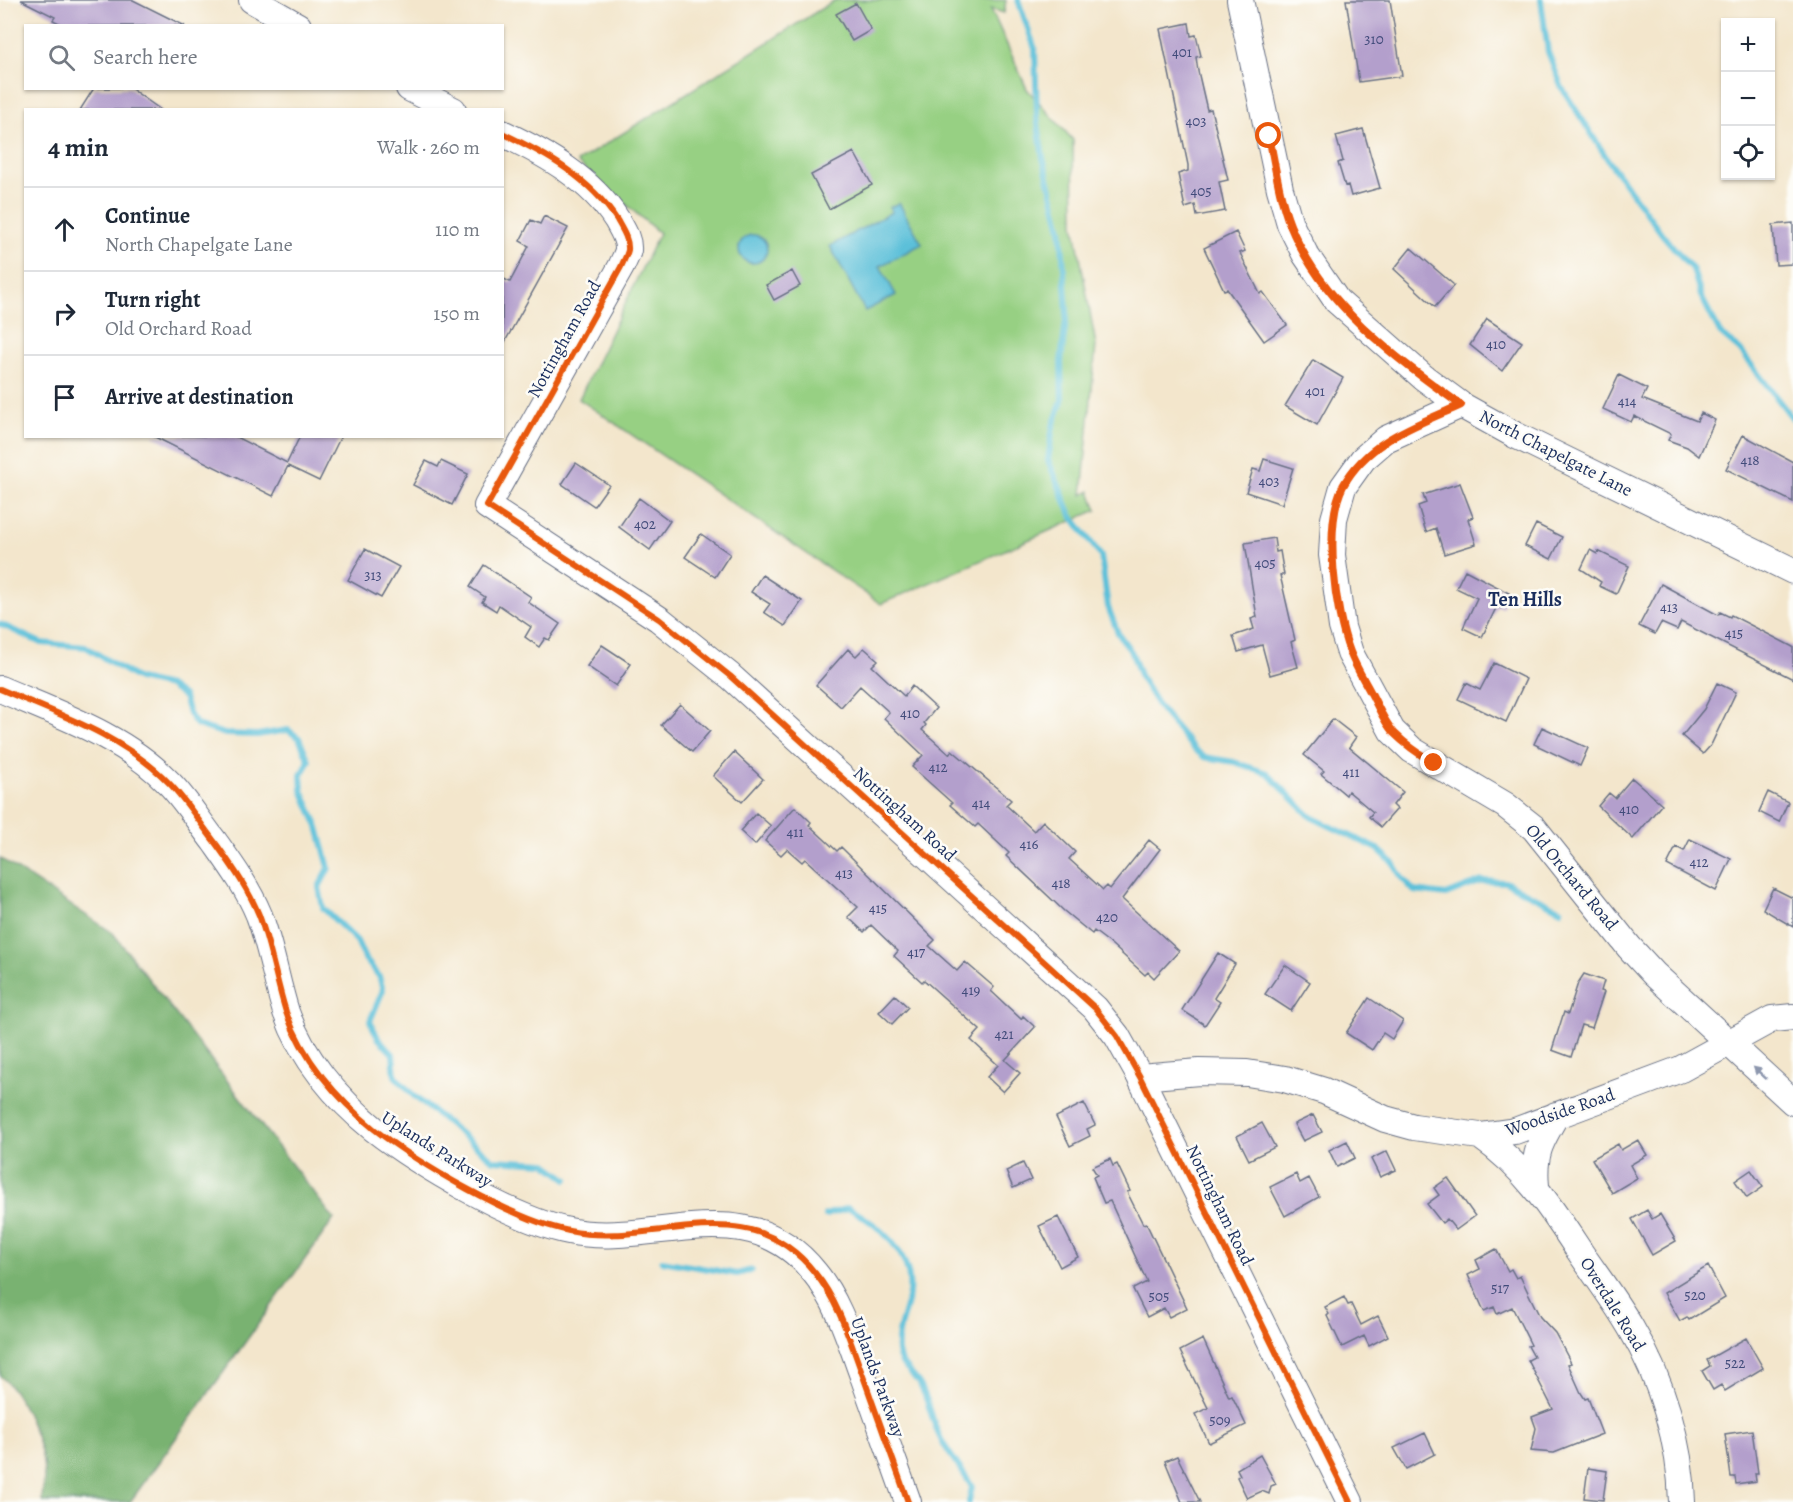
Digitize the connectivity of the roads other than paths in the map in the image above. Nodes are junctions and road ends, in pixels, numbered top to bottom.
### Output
1 (252, 0) edge
2 (1240, 0) edge
3 (294, 24) edge
4 (413, 90) edge
5 (449, 108) edge
6 (504, 134) edge
7 (1461, 405) junction
8 (1793, 571) edge
9 (0, 689) edge
10 (1793, 1017) edge
11 (1728, 1043) junction
12 (1140, 1077) junction
13 (1793, 1102) edge
14 (1556, 1115) junction
15 (1480, 1136) junction
16 (1536, 1186) junction
17 (908, 1502) edge
18 (1350, 1502) edge
19 (1682, 1502) edge

1 - 3 street
2 - 7 street, North Chapelgate Lane
4 - 5 street
6 - 12 street, Nottingham Road
7 - 8 street, North Chapelgate Lane
7 - 11 street, Old Orchard Road
9 - 17 street, Uplands Parkway
10 - 11 street, Woodside Road
13 -> 11 street, Old Orchard Road
11 - 14 street, Woodside Road
12 - 15 street, Woodside Road
12 - 18 street, Nottingham Road
14 - 15 street, Woodside Road
14 - 16 street
15 - 16 street, Overdale Road
16 - 19 street, Overdale Road

